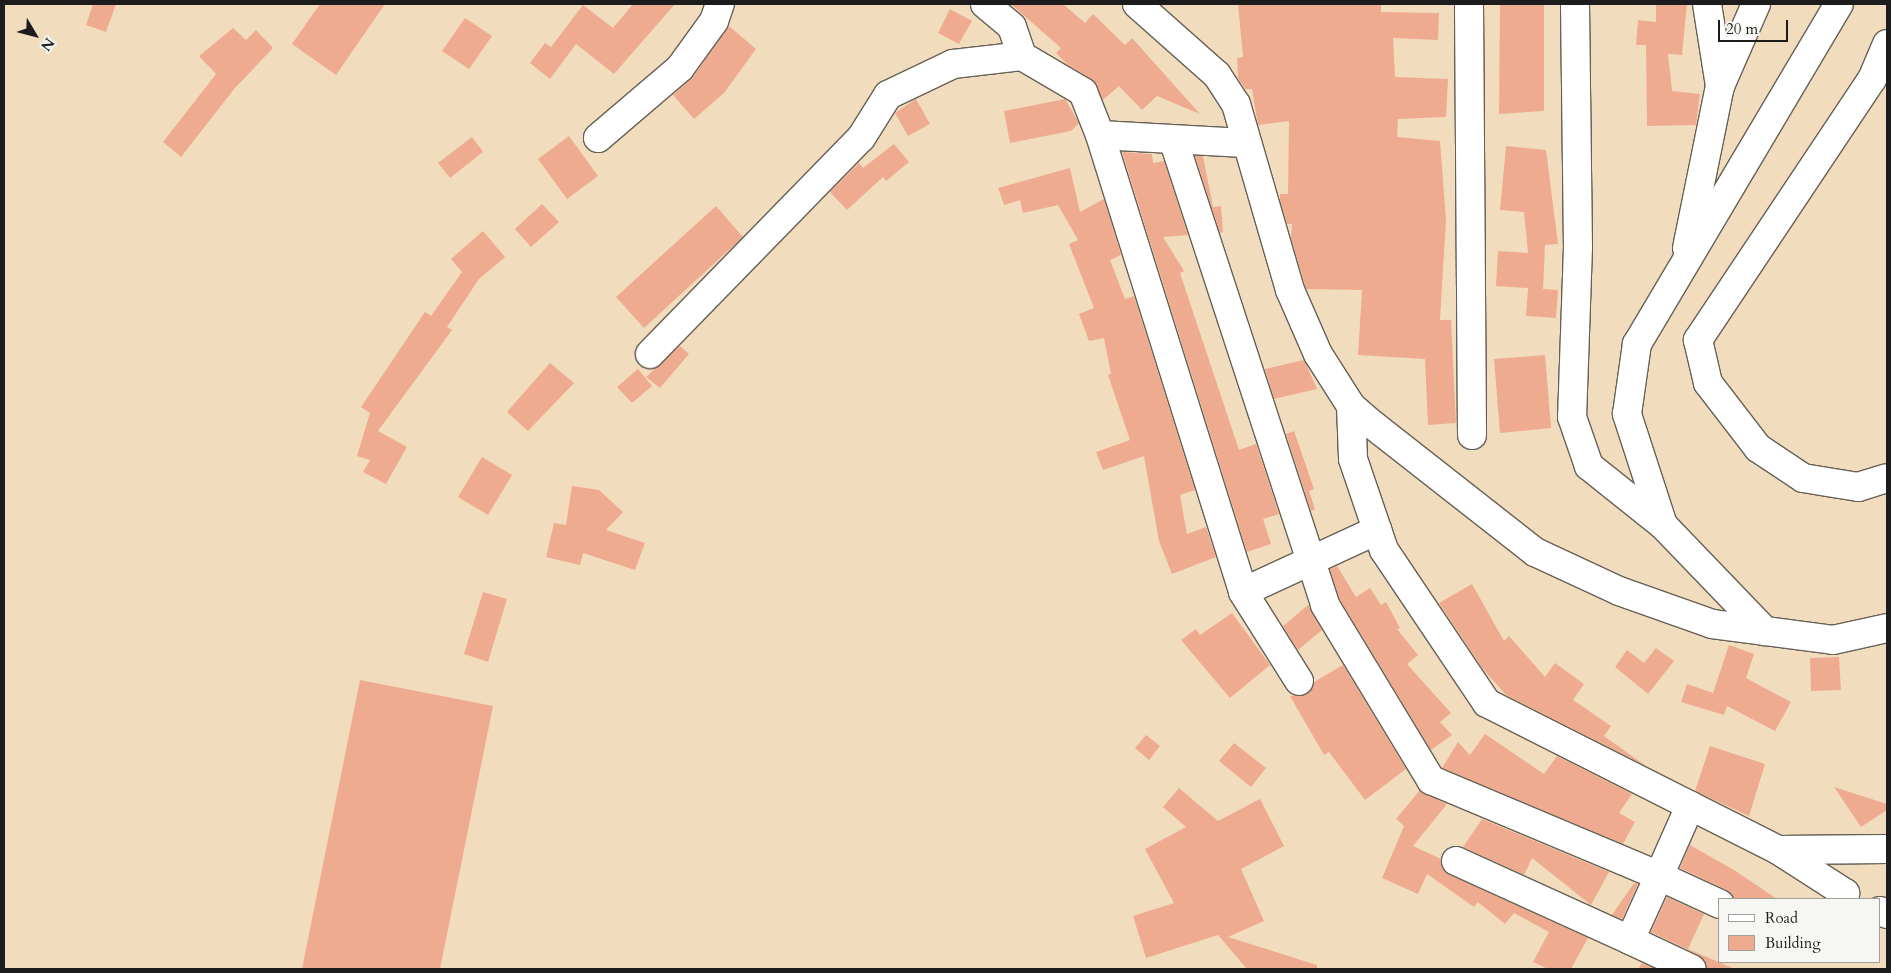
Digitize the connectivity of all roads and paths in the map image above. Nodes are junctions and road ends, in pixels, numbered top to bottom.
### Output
1 (720, 4) edge
2 (984, 4) edge
3 (1137, 4) edge
4 (1469, 4) edge
5 (1575, 4) edge
6 (1707, 4) edge
7 (1756, 4) edge
8 (1839, 4) edge
9 (1887, 44) edge
10 (1022, 56) junction
11 (1720, 86) junction
12 (1100, 135) junction
13 (598, 138) dead end
14 (1174, 142) junction
15 (1244, 143) junction
16 (1682, 269) junction
17 (650, 354) dead end
18 (1351, 406) junction
19 (1472, 436) dead end
20 (1887, 478) edge
21 (1663, 525) junction
22 (1377, 530) junction
23 (1309, 561) junction
24 (1243, 592) junction
25 (1887, 628) edge
26 (1765, 631) junction
27 (1299, 681) dead end
28 (1690, 806) junction
29 (1887, 849) edge
30 (1778, 850) junction
31 (1456, 861) dead end
32 (1659, 876) junction
33 (1848, 897) edge
34 (1718, 903) edge
35 (1630, 940) junction
36 (1692, 969) edge

1 - 13 street
2 - 10 street
3 - 15 street
4 - 19 street
5 - 21 street
6 - 11 street
7 - 11 street
8 - 16 street
9 - 20 street
10 - 12 street
10 - 17 street
11 - 16 street
12 - 14 street
12 - 24 street
14 - 15 street
14 - 23 street
15 - 18 street
16 - 21 street
18 - 22 street
18 - 26 street
21 - 26 street
22 - 23 street
22 - 28 street
23 - 24 street
23 - 32 street
24 - 27 street
25 - 26 street
28 - 30 street
28 - 32 street
29 - 30 street
30 - 33 street
31 - 35 street
32 - 34 street
32 - 35 street
35 - 36 street

